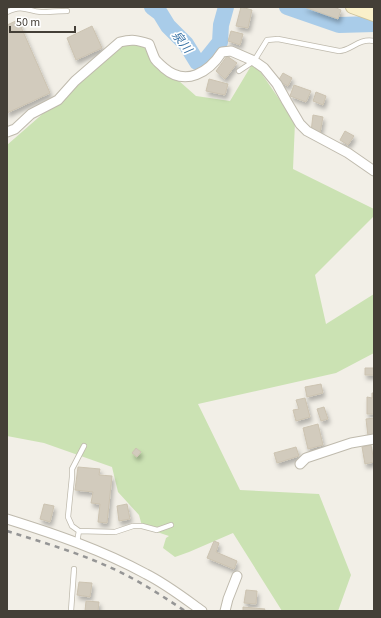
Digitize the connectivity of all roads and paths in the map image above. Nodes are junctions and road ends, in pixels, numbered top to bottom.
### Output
1 (352, 7) edge
2 (67, 11) dead end
3 (7, 12) edge
4 (374, 15) edge
5 (374, 41) edge
6 (254, 61) junction
7 (240, 71) dead end
8 (7, 132) edge
9 (374, 171) edge
10 (374, 439) edge
11 (84, 446) dead end
12 (300, 464) dead end
13 (7, 519) edge
14 (171, 525) dead end
15 (79, 531) junction
16 (77, 542) junction
17 (74, 569) dead end
18 (237, 576) dead end
19 (71, 611) edge
20 (202, 611) edge
21 (225, 611) edge

1 - 4 street
2 - 3 lane
5 - 6 lane
6 - 7 lane
6 - 8 street
6 - 9 street
10 - 12 street
11 - 15 lane
13 - 16 street
14 - 15 lane
15 - 16 lane
16 - 20 street
17 - 19 lane
18 - 21 street

